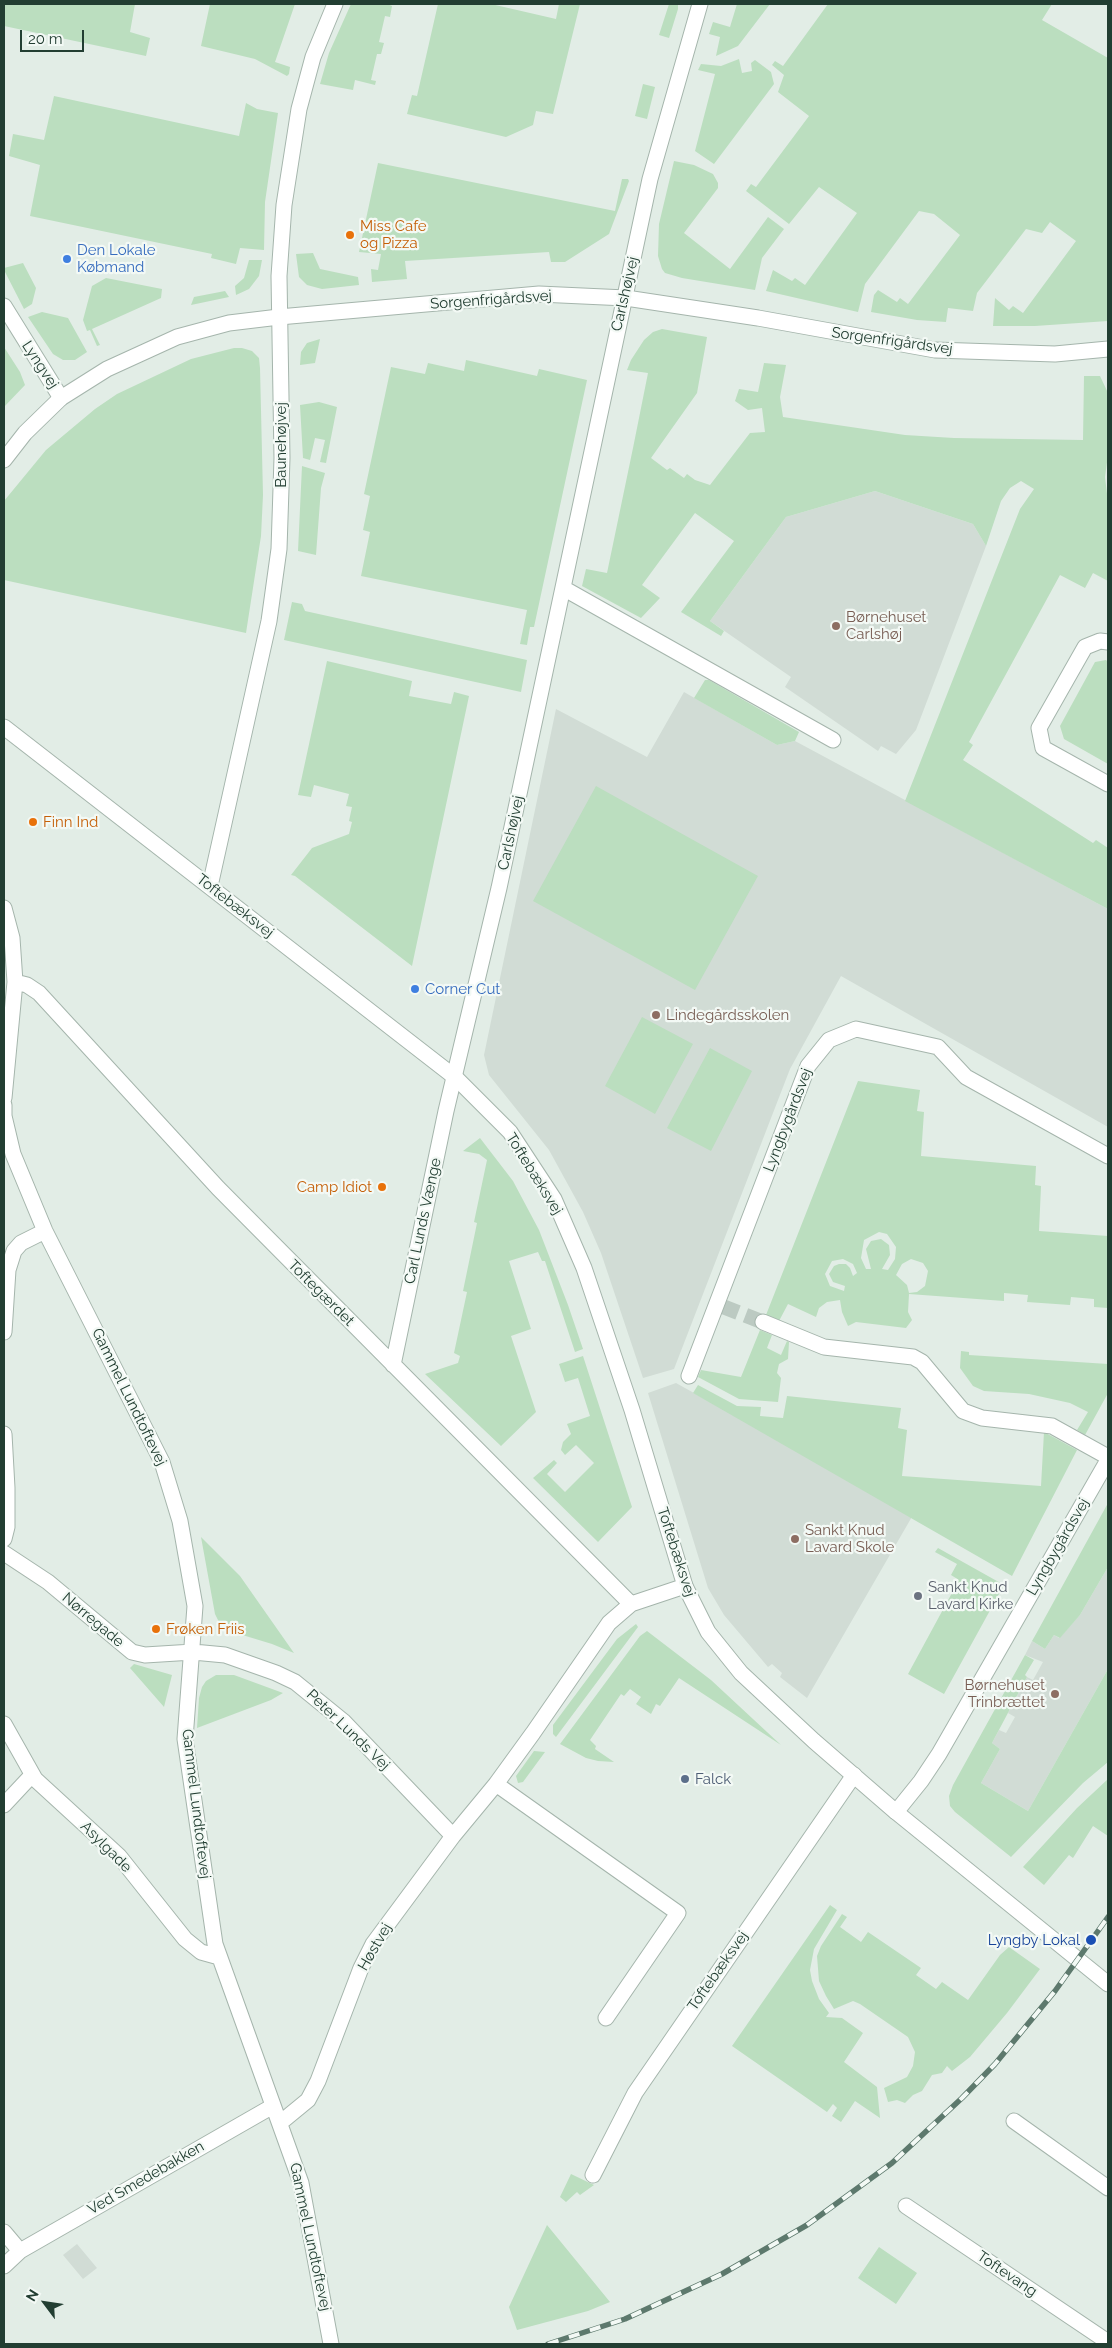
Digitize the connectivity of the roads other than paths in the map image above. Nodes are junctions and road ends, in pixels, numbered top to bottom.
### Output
1 (335, 4) edge
2 (700, 4) edge
3 (626, 298) junction
4 (4, 306) edge
5 (279, 317) junction
6 (1108, 349) edge
7 (61, 398) junction
8 (4, 460) edge
9 (563, 588) junction
10 (1108, 642) edge
11 (4, 728) edge
12 (834, 740) dead end
13 (1108, 784) edge
14 (210, 886) junction
15 (4, 908) edge
16 (15, 982) junction
17 (456, 1078) junction
18 (4, 1098) edge
19 (4, 1105) edge
20 (4, 1116) edge
21 (1108, 1156) edge
22 (45, 1231) junction
23 (763, 1322) tunnel mouth
24 (4, 1332) edge
25 (393, 1365) junction
26 (689, 1376) dead end
27 (4, 1434) edge
28 (1108, 1459) edge
29 (4, 1539) edge
30 (4, 1553) edge
31 (685, 1586) junction
32 (631, 1604) junction
33 (193, 1652) junction
34 (4, 1724) edge
35 (32, 1775) junction
36 (854, 1775) junction
37 (496, 1784) junction
38 (4, 1805) edge
39 (896, 1812) junction
40 (453, 1836) junction
41 (219, 1957) junction
42 (1108, 1984) edge
43 (606, 2018) dead end
44 (273, 2106) junction
45 (1014, 2121) dead end
46 (280, 2122) junction
47 (594, 2175) dead end
48 (1108, 2188) edge
49 (906, 2206) dead end
50 (4, 2232) edge
51 (20, 2251) junction
52 (4, 2266) edge
53 (1108, 2342) edge
54 (331, 2344) edge

1 - 5 street, Baunehøjvej
2 - 3 street, Carlshøjvej
3 - 5 street, Sorgenfrigårdsvej
3 - 6 street, Sorgenfrigårdsvej
3 - 9 street, Carlshøjvej
4 - 7 street, Lyngvej
5 - 7 street, Sorgenfrigårdsvej
5 - 14 street, Baunehøjvej
7 - 8 street, Sorgenfrigårdsvej
9 - 12 street
9 - 17 street, Carlshøjvej
10 - 13 street
11 - 14 street, Toftebæksvej
14 - 17 street, Toftebæksvej
15 - 16 street
16 - 18 street
16 - 25 street, Toftegærdet
17 - 25 street, Carl Lunds Vænge
17 - 31 street, Toftebæksvej
19 - 20 street, Gammel Lundtoftevej
20 - 22 street, Gammel Lundtoftevej
21 - 26 street, Lyngbygårdsvej
22 - 24 street
22 - 33 street, Gammel Lundtoftevej
23 - 28 street, Lyngbygårdsvej
25 - 32 street, Toftegærdet
27 - 29 street
28 - 39 street, Lyngbygårdsvej
30 - 33 street, Nørregade
31 - 32 street, Høstvej
31 - 36 street, Toftebæksvej
32 - 37 street, Høstvej
33 - 40 street, Peter Lunds Vej
33 - 41 street, Gammel Lundtoftevej
34 - 35 street, Asylgade
35 - 38 street
35 - 41 street, Asylgade
36 - 39 street, Toftebæksvej
36 - 47 street, Toftebæksvej
37 - 40 street, Høstvej
37 - 43 street
39 - 42 street, Toftebæksvej
40 - 46 street, Høstvej
41 - 44 street, Gammel Lundtoftevej
44 - 46 street, Gammel Lundtoftevej
44 - 51 street, Ved Smedebakken
45 - 48 street
46 - 54 street, Gammel Lundtoftevej
49 - 53 street, Toftevang
50 - 51 street
51 - 52 street, Ved Smedebakken

